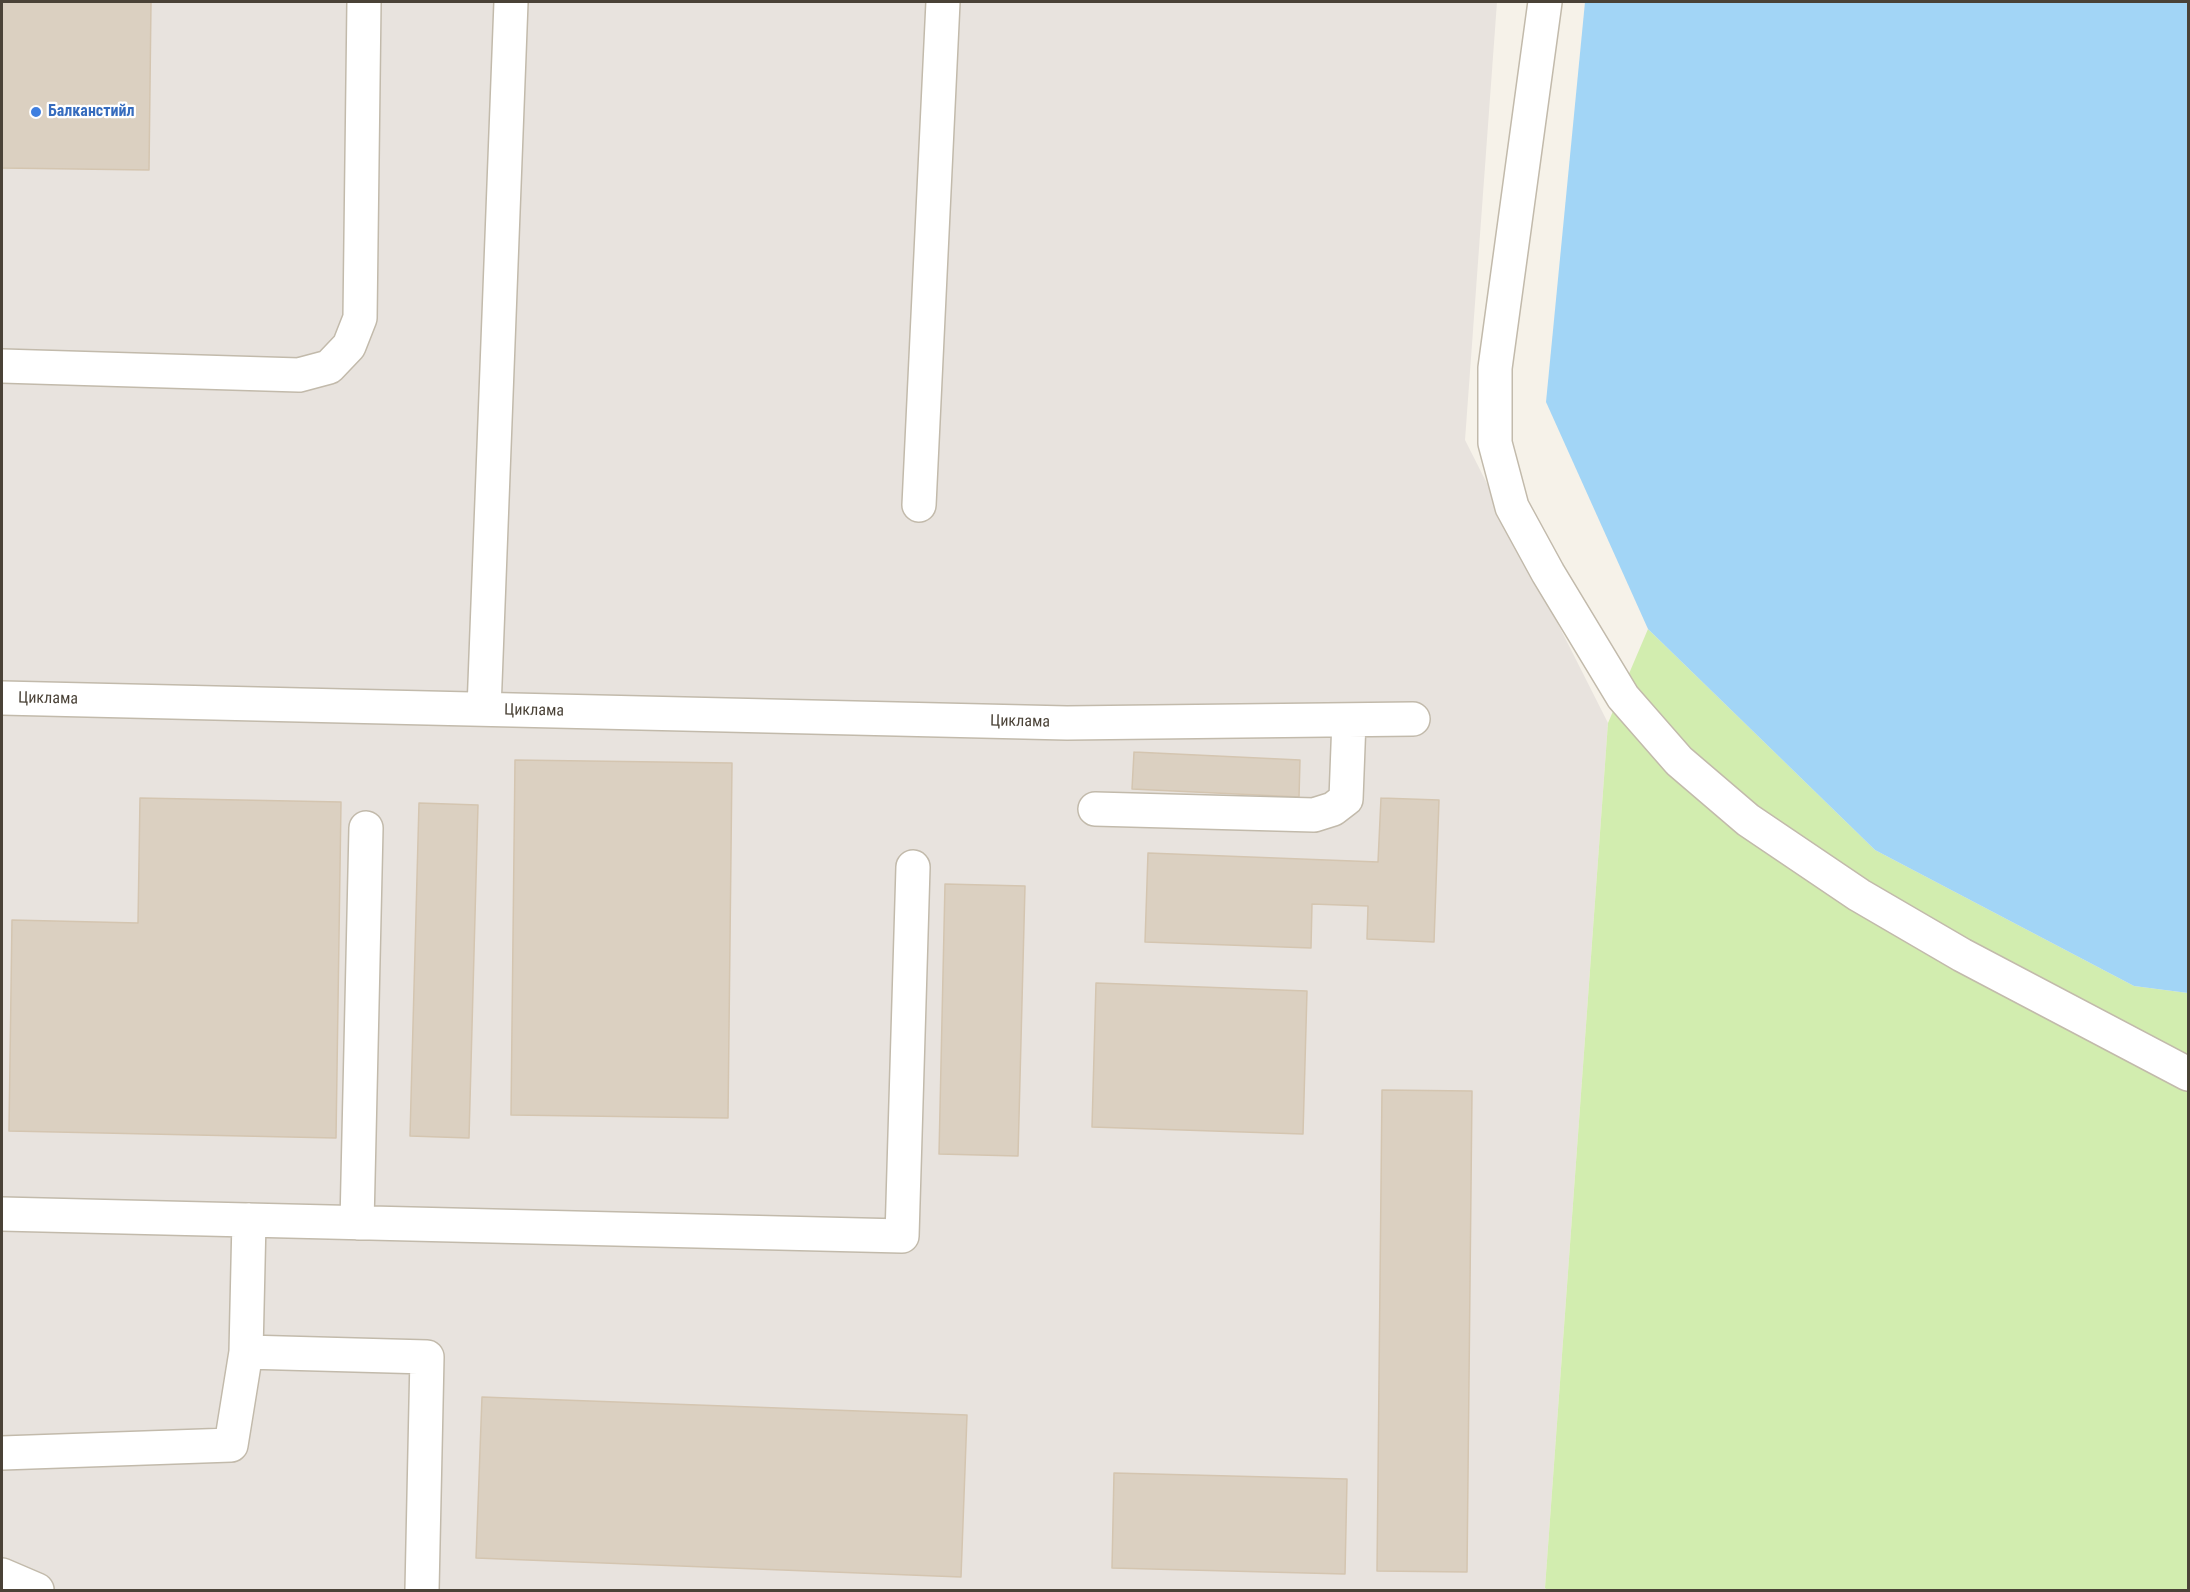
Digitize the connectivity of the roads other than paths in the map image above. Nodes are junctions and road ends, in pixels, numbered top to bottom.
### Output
1 (364, 2) edge
2 (511, 2) edge
3 (943, 2) edge
4 (1545, 2) edge
5 (2, 366) edge
6 (919, 505) dead end
7 (2, 698) edge
8 (484, 709) junction
9 (1413, 719) dead end
10 (1349, 720) junction
11 (1095, 809) dead end
12 (366, 828) dead end
13 (913, 867) dead end
14 (2188, 1074) edge
15 (2, 1214) edge
16 (249, 1220) junction
17 (357, 1222) junction
18 (246, 1352) junction
19 (2, 1453) edge
20 (2, 1575) edge
21 (37, 1590) edge
22 (422, 1590) edge

1 - 5 street
2 - 8 street
3 - 6 street
4 - 14 street
7 - 8 street, Циклама
8 - 10 street, Циклама
9 - 10 street, Циклама
10 - 11 street
12 - 17 street
13 - 17 street
15 - 16 street
16 - 17 street
16 - 18 street
18 - 19 street
18 - 22 street
20 - 21 street

